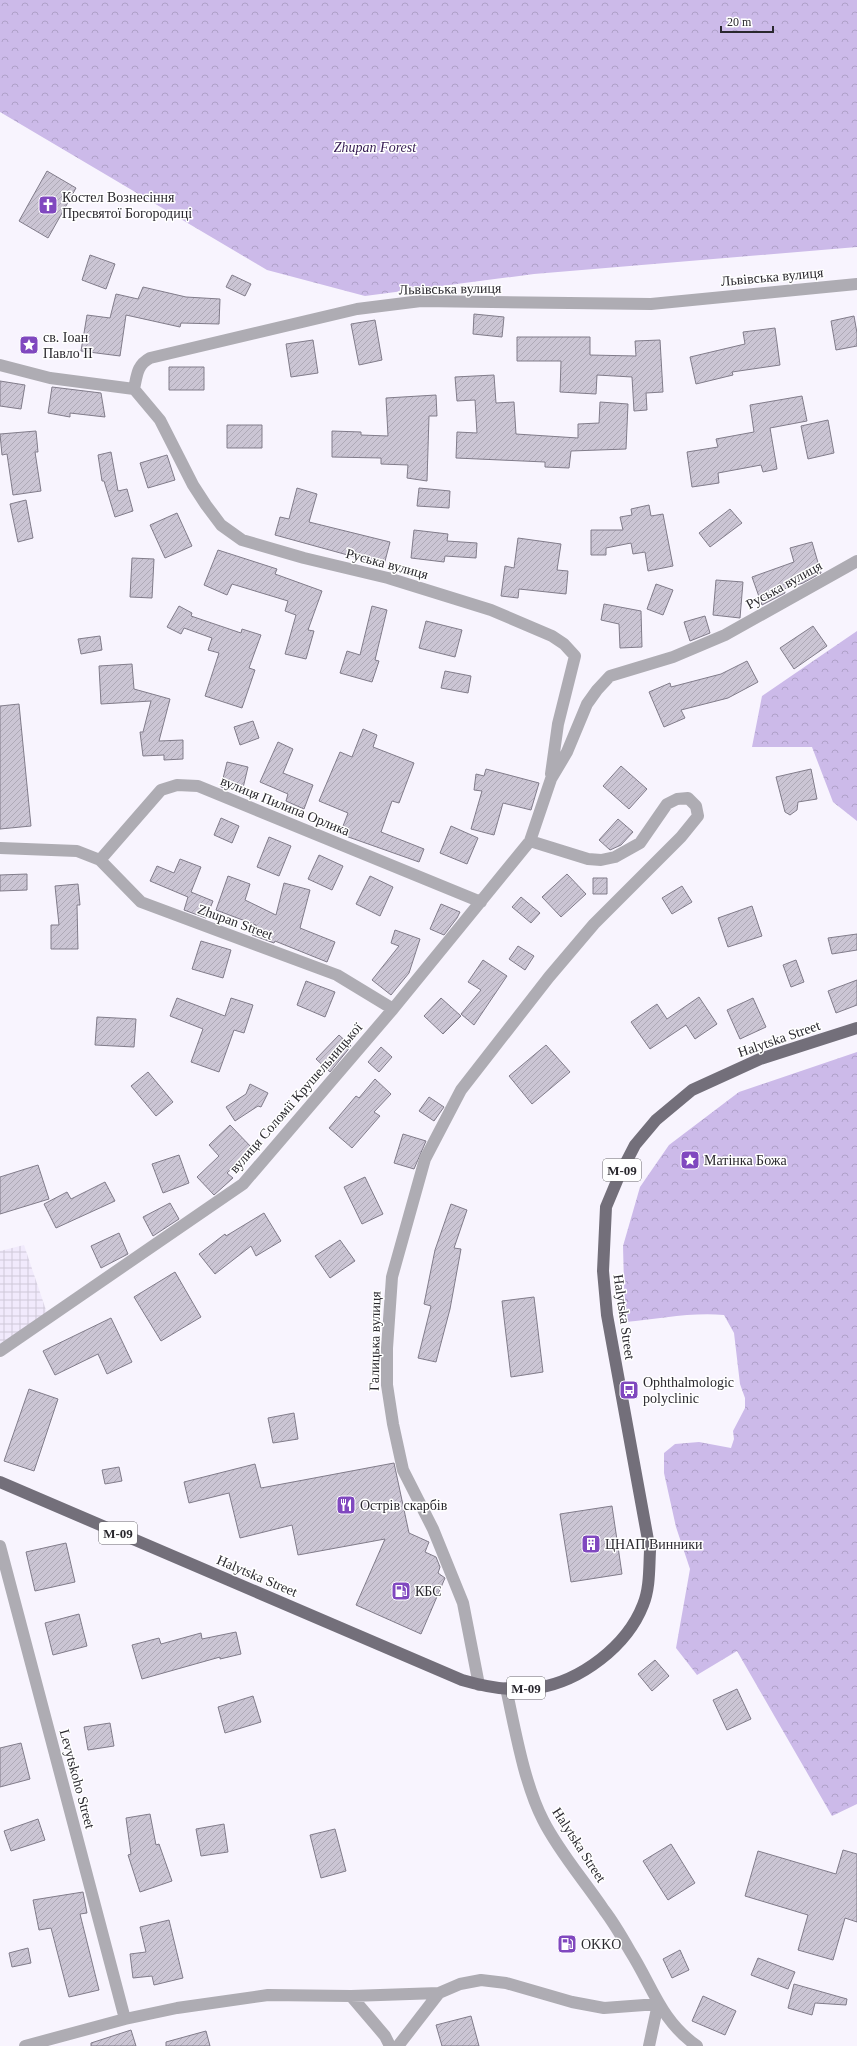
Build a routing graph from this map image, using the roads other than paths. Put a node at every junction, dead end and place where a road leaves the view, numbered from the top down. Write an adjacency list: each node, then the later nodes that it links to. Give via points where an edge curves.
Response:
1 (857, 284): 3 (street, Львівська вулиця, via 652,304 421,301 357,309 150,358 138,367)
2 (0, 365): 3 (street, via 50,378)
3 (134, 389): 6 (street, Руська вулиця, via 160,420 206,505 221,525 242,540 388,578 491,610 552,636 564,644 575,656 558,724)
4 (857, 561): 5 (street, Руська вулиця)
5 (725, 635): 6 (street, вулиця Соломії Крушельницької, via 673,657 610,676 587,704 568,752)
6 (550, 779): 7 (street, вулиця Соломії Крушельницької)
7 (530, 841): 10 (street, вулиця Соломії Крушельницької); 16 (street, Галицька вулиця, via 588,860 601,860 615,857 640,843 667,804 677,799 688,798 696,806 698,816 681,837 594,924 461,1090 425,1159 392,1277 387,1385 393,1424 403,1470 434,1529 463,1603)
8 (0, 848): 9 (street, Zhupan Street, via 77,851)
9 (100, 860): 10 (street, вулиця Пилипа Орлика, via 160,790 177,785 198,786); 11 (street, Zhupan Street, via 141,902 337,975)
10 (481, 902): 11 (street, вулиця Соломії Крушельницької)
11 (393, 1009): 13 (street, вулиця Соломії Крушельницької, via 243,1184)
12 (857, 1028): 17 (main road, Halytska Street / М-09, via 760,1059 692,1090 656,1120 635,1145 606,1207 603,1271 607,1315 650,1551 648,1582 643,1604 629,1631 590,1667 562,1681 537,1688)
13 (0, 1351)
14 (0, 1482): 16 (main road, Halytska Street / М-09, via 435,1670)
15 (0, 1546): 21 (street, Levytskoho Street)
16 (479, 1685): 17 (main road, Halytska Street / М-09)
17 (506, 1688): 20 (street, Halytska Street, via 530,1785 542,1819 628,1946)
18 (439, 1993): 19 (street); 20 (street, via 460,1984 481,1980 506,1983 572,2002 604,2008); 23 (street)
19 (351, 1996): 21 (street, via 268,1995 177,2008); 23 (street, via 384,2036)
20 (658, 2004): 24 (street); 25 (street, Halytska Street, via 684,2037)
21 (125, 2019): 22 (street)
22 (25, 2046)
23 (396, 2046)
24 (649, 2046)
25 (698, 2046)

